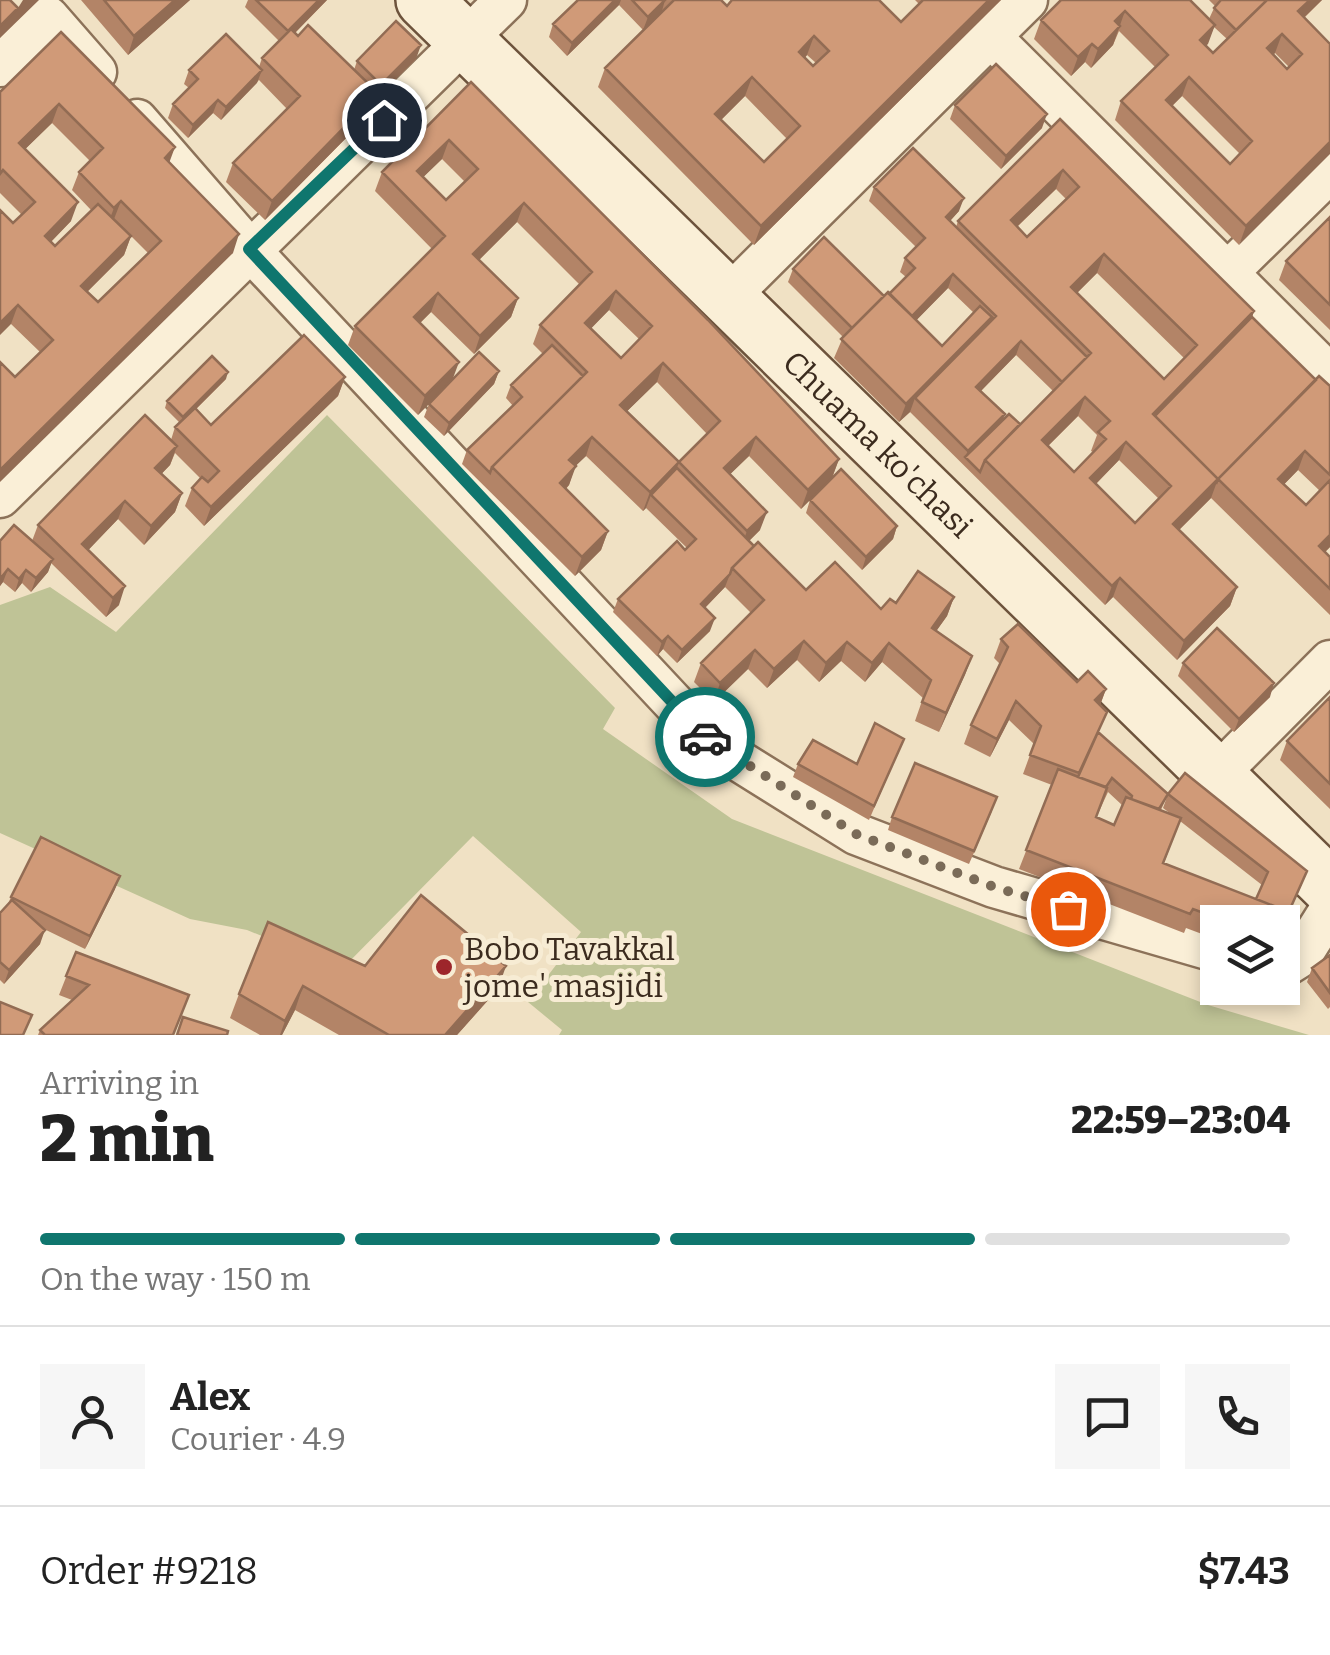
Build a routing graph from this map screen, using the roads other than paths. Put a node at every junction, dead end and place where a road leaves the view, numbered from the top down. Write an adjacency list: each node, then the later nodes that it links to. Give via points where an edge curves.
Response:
1 (424, 0): 5 (street, Chuama ko'chasi)
2 (506, 0): 5 (street)
3 (1027, 0): 4 (street)
4 (990, 36): 9 (street); 10 (street)
5 (466, 42): 8 (street); 10 (street, Chuama ko'chasi)
6 (0, 66): 8 (street, via 48,17)
7 (1330, 172): 9 (street)
8 (249, 249): 12 (street); 17 (street, via 712,744 856,834 994,887)
9 (1228, 272): 11 (street)
10 (727, 298): 14 (street, Chuama ko'chasi)
11 (1330, 375)
12 (0, 497)
13 (1330, 661): 14 (street)
14 (1216, 776): 15 (street, Chuama ko'chasi)
15 (1330, 887)
16 (1330, 910): 18 (street)
17 (1200, 947)
18 (1300, 956)

